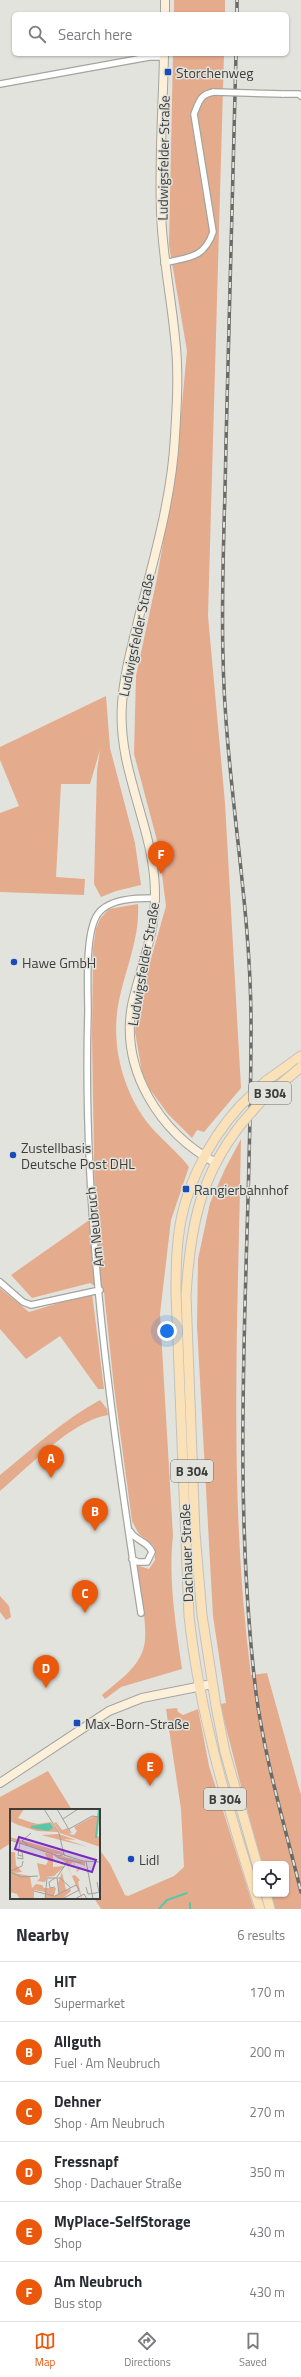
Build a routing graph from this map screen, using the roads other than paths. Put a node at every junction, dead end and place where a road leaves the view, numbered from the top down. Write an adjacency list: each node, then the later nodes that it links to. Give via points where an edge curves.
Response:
1 (165, 0): 2 (street)
2 (165, 12)
3 (156, 56): 5 (street)
4 (164, 56): 7 (street, Ludwigsfelder Straße, via 160,211)
5 (0, 84)
6 (301, 96): 7 (street, bridge, via 214,92 205,94 200,99 194,114 212,232 208,246 199,254)
7 (164, 263): 8 (street, Ludwigsfelder Straße, via 176,341 172,466 167,501 131,652 121,710 123,750 129,778 149,840)
8 (155, 898): 11 (street, Ludwigsfelder Straße, via 150,942 130,1021 133,1058 154,1108 172,1130); 14 (street, Am Neubruch, via 108,905 96,916 89,949 88,1164)
9 (301, 1056): 11 (main road, Dachauer Straße / B 304, bridge, via 260,1085 240,1106 226,1121)
10 (301, 1067): 12 (main road, Dachauer Straße / B 304, bridge, via 263,1099 230,1138)
11 (205, 1157): 12 (street, Ludwigsfelder Straße); 19 (main road, Dachauer Straße / B 304, via 188,1197 180,1227 176,1293 189,1616)
12 (216, 1163): 18 (main road, Dachauer Straße / B 304, via 194,1217 186,1296 197,1560)
13 (0, 1282): 14 (street, via 23,1302 31,1305)
14 (100, 1290): 15 (street, Am Neubruch)
15 (129, 1529): 16 (street, Am Neubruch); 16 (street, via 134,1537 148,1544 152,1552 147,1562)
16 (132, 1559): 17 (street, Am Neubruch)
17 (141, 1613)
18 (212, 1684): 19 (street); 21 (main road, B 304, via 232,1778)
19 (200, 1686): 20 (street, via 142,1698 109,1711); 23 (main road, B 304, via 214,1757)
20 (0, 1783)
21 (256, 1861)
22 (267, 1897): 24 (main road)
23 (260, 1909)
24 (270, 1909)

